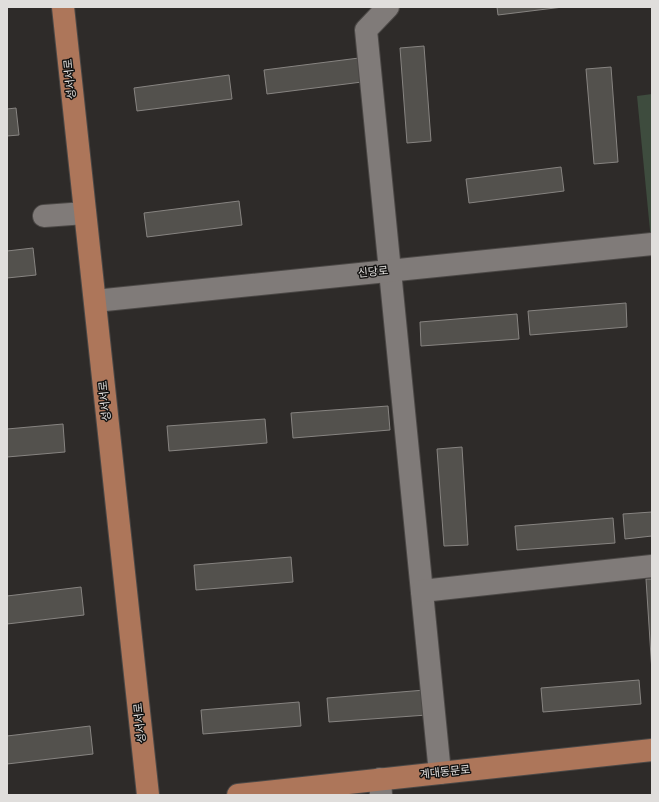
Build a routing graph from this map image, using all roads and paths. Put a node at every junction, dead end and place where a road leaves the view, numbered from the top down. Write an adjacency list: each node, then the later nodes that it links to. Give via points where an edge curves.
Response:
1 (62, 7): 3 (main road, 성서서로)
2 (388, 7): 6 (street, via 366,30)
3 (85, 213): 4 (street); 7 (main road, 성서서로)
4 (44, 216)
5 (652, 244): 6 (street, 신당로)
6 (389, 271): 7 (street, 신당로); 9 (street)
7 (94, 301): 13 (main road, 성서서로)
8 (652, 566): 9 (street)
9 (422, 591): 11 (street)
10 (652, 750): 11 (main road, 계대동문로)
11 (440, 773): 12 (main road, 계대동문로)
12 (380, 787): 14 (main road, 계대동문로)
13 (148, 795)
14 (238, 795)

